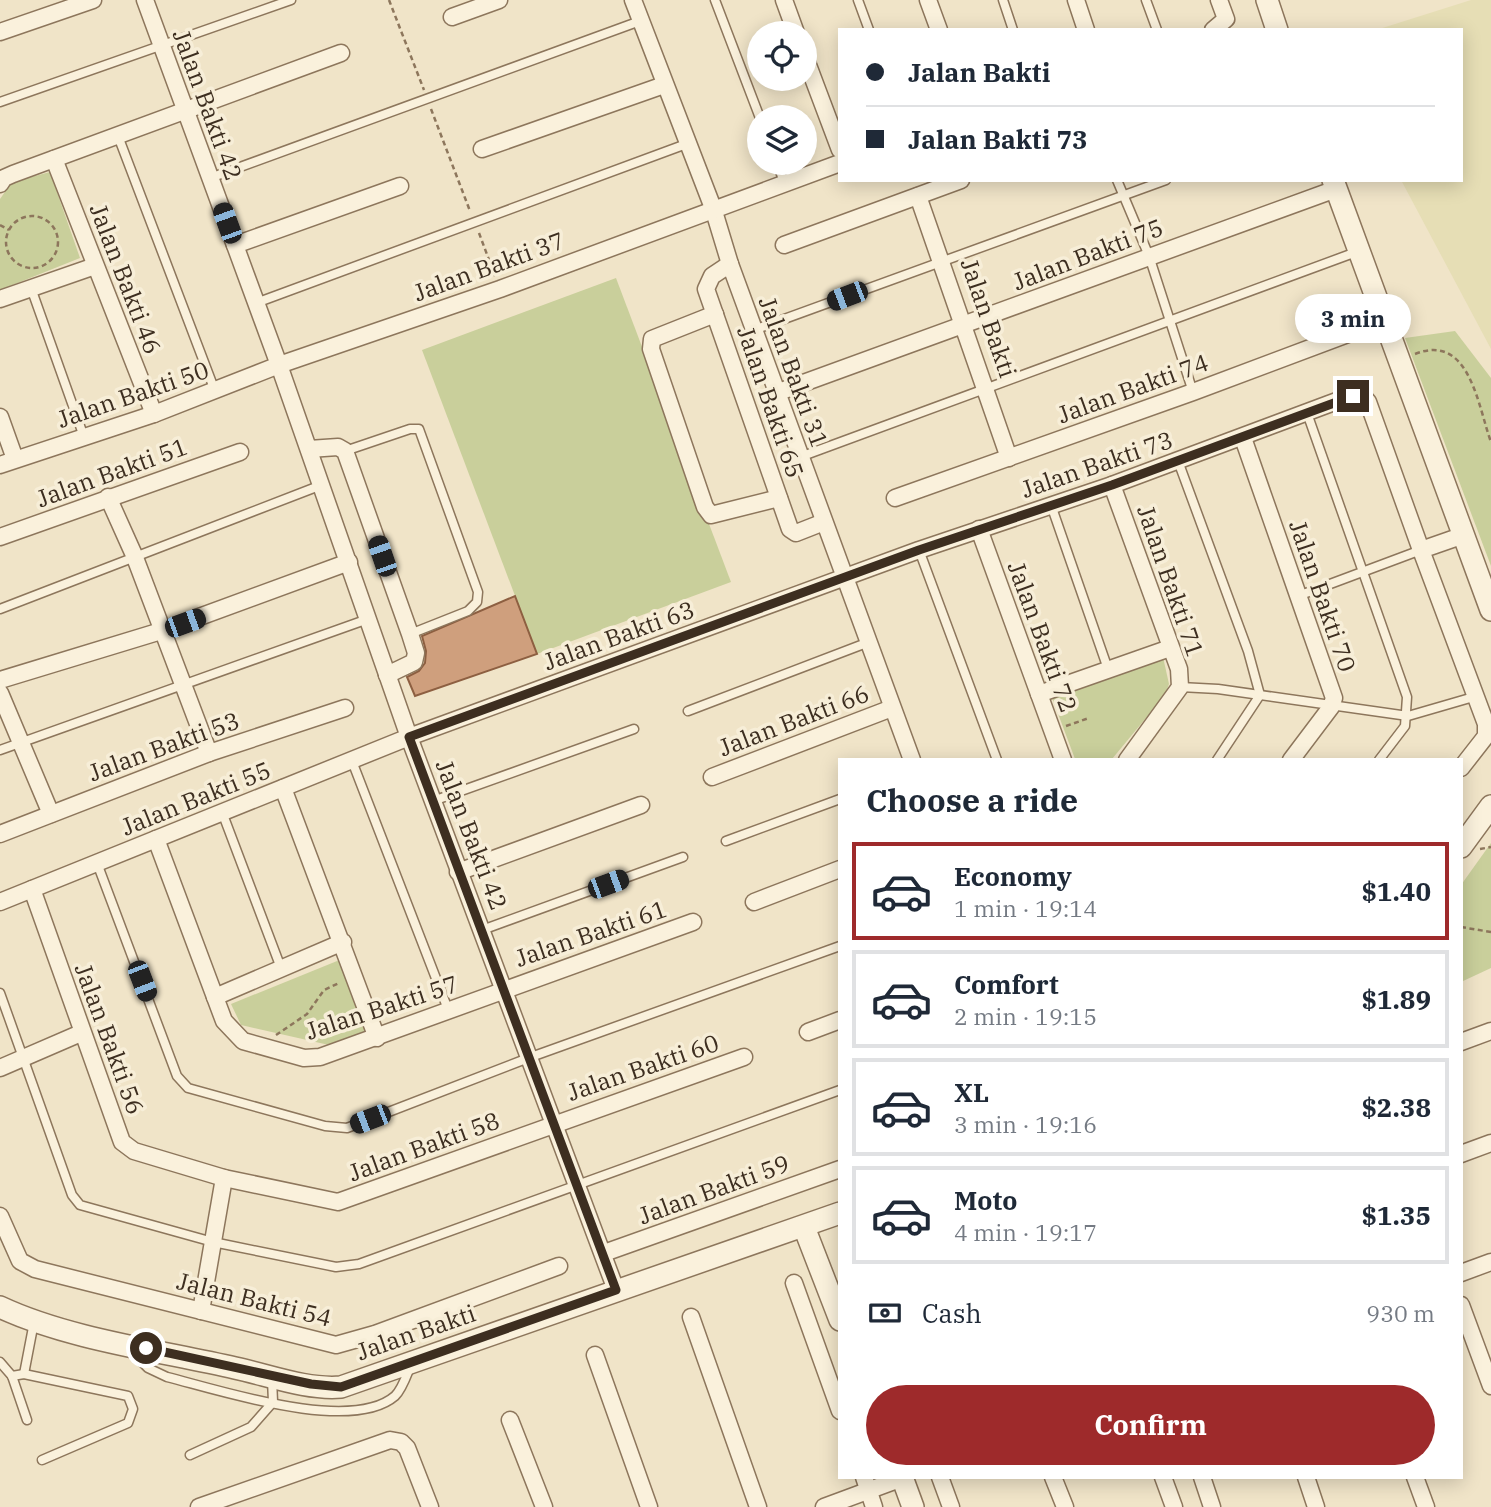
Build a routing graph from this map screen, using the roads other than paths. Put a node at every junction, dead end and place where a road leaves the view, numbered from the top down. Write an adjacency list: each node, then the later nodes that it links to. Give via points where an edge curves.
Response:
1 (93, 0): 25 (street)
2 (145, 0): 26 (street, Jalan Bakti 42)
3 (291, 0): 26 (lane)
4 (499, 0): 15 (street)
5 (633, 0): 16 (street, Jalan Bakti 31)
6 (715, 0): 31 (lane)
7 (858, 0): 18 (lane)
8 (928, 0): 19 (street)
9 (1003, 0): 20 (lane)
10 (1076, 0): 21 (street)
11 (1146, 0): 22 (lane)
12 (1219, 0): 23 (street, via 1226,19)
13 (1267, 0): 24 (street)
14 (789, 2): 17 (street)
15 (452, 17)
16 (640, 21): 28 (street, Jalan Bakti 31); 40 (lane)
17 (793, 21)
18 (868, 28)
19 (938, 28)
20 (1012, 28)
21 (1085, 28)
22 (1156, 28)
23 (1215, 28)
24 (1276, 28)
25 (0, 32)
26 (161, 46): 30 (lane); 32 (street, Jalan Bakti 42)
27 (341, 53): 32 (street)
28 (664, 85): 34 (street, Jalan Bakti 31); 36 (street)
29 (817, 89): 35 (street)
30 (0, 103)
31 (755, 105)
32 (185, 111): 33 (street); 40 (street, Jalan Bakti 42)
33 (118, 136): 37 (street); 67 (lane)
34 (689, 144): 50 (street, Jalan Bakti 31); 60 (lane)
35 (838, 145)
36 (482, 149)
37 (54, 159): 44 (street, via 4,178); 57 (street, Jalan Bakti 46)
38 (838, 164): 45 (street, Jalan Bakti 37)
39 (781, 175): 45 (lane)
40 (210, 178): 51 (street, Jalan Bakti 42)
41 (956, 182): 49 (street)
42 (1118, 182): 48 (lane)
43 (1160, 182): 48 (lane)
44 (0, 184)
45 (785, 185): 50 (street, Jalan Bakti 37)
46 (1335, 185): 53 (street); 54 (street, Jalan Bakti 75)
47 (400, 186): 51 (street)
48 (1123, 195): 54 (lane); 55 (lane)
49 (918, 196): 52 (street); 55 (street, Jalan Bakti)
50 (713, 208): 56 (street, Jalan Bakti 31); 66 (street, Jalan Bakti 37, via 500,289)
51 (235, 245): 60 (street, Jalan Bakti 42)
52 (784, 245)
53 (1360, 250): 62 (street); 63 (lane)
54 (1149, 256): 63 (lane); 64 (street, Jalan Bakti 75)
55 (940, 261): 64 (street, Jalan Bakti); 65 (lane)
56 (730, 264): 61 (street, Jalan Bakti 65, via 712,276 706,289); 65 (street, Jalan Bakti 31)
57 (95, 265): 58 (street); 72 (street, Jalan Bakti 46)
58 (31, 288): 59 (street); 74 (lane)
59 (0, 299)
60 (256, 303): 66 (street, Jalan Bakti 42)
61 (715, 314): 86 (street, Jalan Bakti 65); 86 (street, via 652,339 651,349 705,507 711,515)
62 (1385, 320): 69 (street, Jalan Bakti 74); 91 (street)
63 (1170, 322): 68 (lane); 69 (lane)
64 (963, 327): 68 (street, Jalan Bakti); 70 (street, Jalan Bakti 75)
65 (754, 330): 70 (street, Jalan Bakti 31)
66 (279, 365): 67 (street, Jalan Bakti 50); 76 (street, Jalan Bakti 42)
67 (215, 390): 72 (street, Jalan Bakti 50)
68 (985, 391): 79 (lane); 80 (street, Jalan Bakti)
69 (1193, 392): 80 (street, Jalan Bakti 74)
70 (776, 393): 79 (street, Jalan Bakti 31)
71 (1307, 413): 75 (street, Jalan Bakti 73); 94 (street, Jalan Bakti 73, via 1353,396 1362,395 1368,402); 97 (lane)
72 (154, 414): 74 (street, Jalan Bakti 50)
73 (0, 417): 82 (street)
74 (84, 437): 82 (street, Jalan Bakti 50)
75 (1243, 438): 81 (street, Jalan Bakti 73); 99 (street, Jalan Bakti 70)
76 (309, 449): 77 (street, via 338,447); 84 (street, Jalan Bakti 42)
77 (345, 451): 104 (street); 104 (lane, via 419,429 478,592 477,602 468,611)
78 (240, 452): 85 (street, Jalan Bakti 51)
79 (800, 457): 89 (street, Jalan Bakti 31)
80 (1009, 458): 87 (street, Jalan Bakti 74)
81 (1178, 461): 83 (street, Jalan Bakti 73); 114 (lane)
82 (8, 462)
83 (1112, 485): 88 (street, Jalan Bakti 73); 106 (street, Jalan Bakti 71)
84 (319, 486): 95 (lane); 96 (street, Jalan Bakti 42)
85 (108, 497): 92 (street, Jalan Bakti 51); 95 (street)
86 (779, 498): 89 (street, Jalan Bakti 65, via 790,529 796,533)
87 (895, 498)
88 (1051, 505): 90 (street, Jalan Bakti 73); 107 (lane)
89 (824, 522): 98 (street, Jalan Bakti 31)
90 (979, 529): 93 (street, Jalan Bakti 73); 113 (street, Jalan Bakti 72)
91 (1464, 535): 94 (street); 101 (street)
92 (0, 537)
93 (919, 550): 98 (street, Jalan Bakti 73); 127 (lane)
94 (1421, 550): 97 (lane); 115 (street)
95 (134, 555): 100 (lane); 103 (street)
96 (349, 562): 102 (street, Jalan Bakti 42); 103 (street)
97 (1365, 571): 99 (lane); 120 (lane, via 1407,697)
98 (845, 577): 105 (street, Jalan Bakti 31); 122 (street, Jalan Bakti 63)
99 (1298, 596): 116 (street, Jalan Bakti 70, via 1334,698)
100 (0, 609)
101 (1491, 610)
102 (368, 619): 108 (street, Jalan Bakti 42); 110 (lane)
103 (161, 631): 109 (street); 110 (street)
104 (410, 634): 108 (street, via 414,662)
105 (869, 642): 118 (street, Jalan Bakti 31); 119 (lane)
106 (1170, 648): 107 (street); 111 (street, Jalan Bakti 71, via 1179,669)
107 (1108, 669): 113 (street)
108 (387, 675): 122 (street, Jalan Bakti 42)
109 (0, 680)
110 (183, 686): 123 (lane); 125 (street)
111 (1180, 687): 114 (lane); 129 (street, Jalan Bakti 71)
112 (0, 693): 123 (street)
113 (1039, 694): 128 (street, Jalan Bakti 72)
114 (1260, 695): 116 (lane); 130 (lane)
115 (1477, 696): 120 (lane); 134 (street, via 1486,736)
116 (1331, 707): 120 (lane); 131 (street, Jalan Bakti 70)
117 (345, 708): 125 (street, Jalan Bakti 53)
118 (892, 708): 126 (street, Jalan Bakti 31); 135 (street, Jalan Bakti 66)
119 (688, 711)
120 (1408, 716): 132 (lane)
121 (634, 729): 138 (lane)
122 (409, 737): 133 (street, Jalan Bakti 55); 138 (street, Jalan Bakti 42)
123 (19, 742): 124 (lane); 142 (street)
124 (0, 750)
125 (209, 753): 142 (street, Jalan Bakti 53)
126 (911, 758)
127 (996, 758)
128 (1062, 758)
129 (1128, 758)
130 (1218, 758)
131 (1293, 758)
132 (1381, 758)
133 (352, 761): 136 (street, Jalan Bakti 55); 162 (lane)
134 (1463, 765)
135 (712, 777)
136 (282, 788): 141 (street, Jalan Bakti 55); 156 (street)
137 (838, 800): 145 (lane)
138 (433, 802): 150 (street, Jalan Bakti 42)
139 (642, 805): 150 (street)
140 (1491, 806): 146 (street)
141 (222, 812): 144 (street, Jalan Bakti 55); 158 (lane)
142 (51, 814): 143 (street, Jalan Bakti 53)
143 (0, 834)
144 (156, 839): 148 (street, Jalan Bakti 55); 161 (street, Jalan Bakti 57)
145 (726, 841)
146 (1463, 844)
147 (683, 857): 155 (lane)
148 (97, 863): 151 (street, Jalan Bakti 55); 169 (lane, via 177,1076 188,1088 347,1128)
149 (838, 870): 153 (street)
150 (458, 872): 155 (street, Jalan Bakti 42)
151 (32, 890): 152 (street, Jalan Bakti 55); 166 (street, Jalan Bakti 56)
152 (0, 902)
153 (754, 902)
154 (693, 922): 159 (street, Jalan Bakti 61)
155 (482, 930): 159 (street, Jalan Bakti 42)
156 (343, 942): 158 (street); 167 (street)
157 (838, 947): 169 (lane)
158 (281, 968): 161 (street)
159 (505, 989): 162 (street, Jalan Bakti 57); 169 (street, Jalan Bakti 42)
160 (0, 993): 171 (lane)
161 (215, 997): 167 (street, Jalan Bakti 57, via 224,1021 243,1041 304,1058)
162 (449, 1012): 167 (street, Jalan Bakti 57)
163 (838, 1021): 165 (street)
164 (1491, 1031): 168 (street)
165 (808, 1032)
166 (81, 1033): 171 (street); 178 (street, Jalan Bakti 56, via 122,1142 134,1151)
167 (377, 1038)
168 (1463, 1041)
169 (531, 1057): 174 (street, Jalan Bakti 42)
170 (744, 1057): 174 (street, Jalan Bakti 60)
171 (25, 1058): 172 (street); 183 (lane, via 72,1195 80,1205)
172 (0, 1068)
173 (838, 1091): 179 (lane)
174 (556, 1123): 178 (street, Jalan Bakti 58, via 338,1202); 179 (street, Jalan Bakti 42)
175 (1491, 1143): 176 (street)
176 (1463, 1153)
177 (838, 1170): 184 (street, Jalan Bakti 59)
178 (224, 1178): 183 (street)
179 (578, 1187): 183 (lane, via 359,1264 336,1267); 184 (street, Jalan Bakti 42)
180 (838, 1214): 182 (street, Jalan Bakti)
181 (0, 1216): 192 (street, Jalan Bakti 54, via 20,1261 35,1269)
182 (804, 1227): 189 (street, Jalan Bakti); 193 (street)
183 (213, 1242): 192 (street)
184 (604, 1253): 189 (street, Jalan Bakti 42)
185 (1491, 1262): 187 (street)
186 (559, 1266): 192 (street, Jalan Bakti 54, via 336,1345)
187 (1463, 1272)
188 (794, 1283): 205 (street)
189 (616, 1290): 199 (street, Jalan Bakti)
190 (0, 1307): 195 (street, Jalan Bakti)
191 (1463, 1310): 203 (street)
192 (201, 1311)
193 (838, 1315)
194 (691, 1317): 223 (street)
195 (34, 1322): 196 (street, Jalan Bakti); 200 (lane)
196 (121, 1342): 202 (street, Jalan Bakti); 204 (lane, via 148,1368 167,1377)
197 (595, 1355): 222 (street)
198 (0, 1362): 201 (lane)
199 (412, 1362): 202 (street, Jalan Bakti, via 341,1387); 204 (lane, via 397,1395 360,1410 335,1413)
200 (24, 1374): 201 (lane); 209 (lane, via 128,1396 133,1409 128,1423)
201 (12, 1376): 206 (lane)
202 (272, 1376): 204 (lane)
203 (1491, 1386)
204 (273, 1402): 208 (lane, via 251,1427)
205 (838, 1405)
206 (27, 1420)
207 (510, 1420): 221 (street)
208 (190, 1455)
209 (42, 1460)
210 (892, 1479): 218 (street)
211 (904, 1479): 226 (street)
212 (941, 1479): 227 (street)
213 (1054, 1479): 228 (street)
214 (1164, 1479): 229 (street)
215 (1203, 1479): 230 (street)
216 (1307, 1479): 231 (street)
217 (1416, 1479): 232 (street)
218 (866, 1484): 224 (street); 225 (street)
219 (199, 1507): 220 (street, via 390,1440 401,1441 407,1448)
220 (430, 1507)
221 (544, 1507)
222 (649, 1507)
223 (758, 1507)
224 (824, 1507)
225 (874, 1507)
226 (913, 1507)
227 (951, 1507)
228 (1065, 1507)
229 (1174, 1507)
230 (1212, 1507)
231 (1316, 1507)
232 (1426, 1507)

